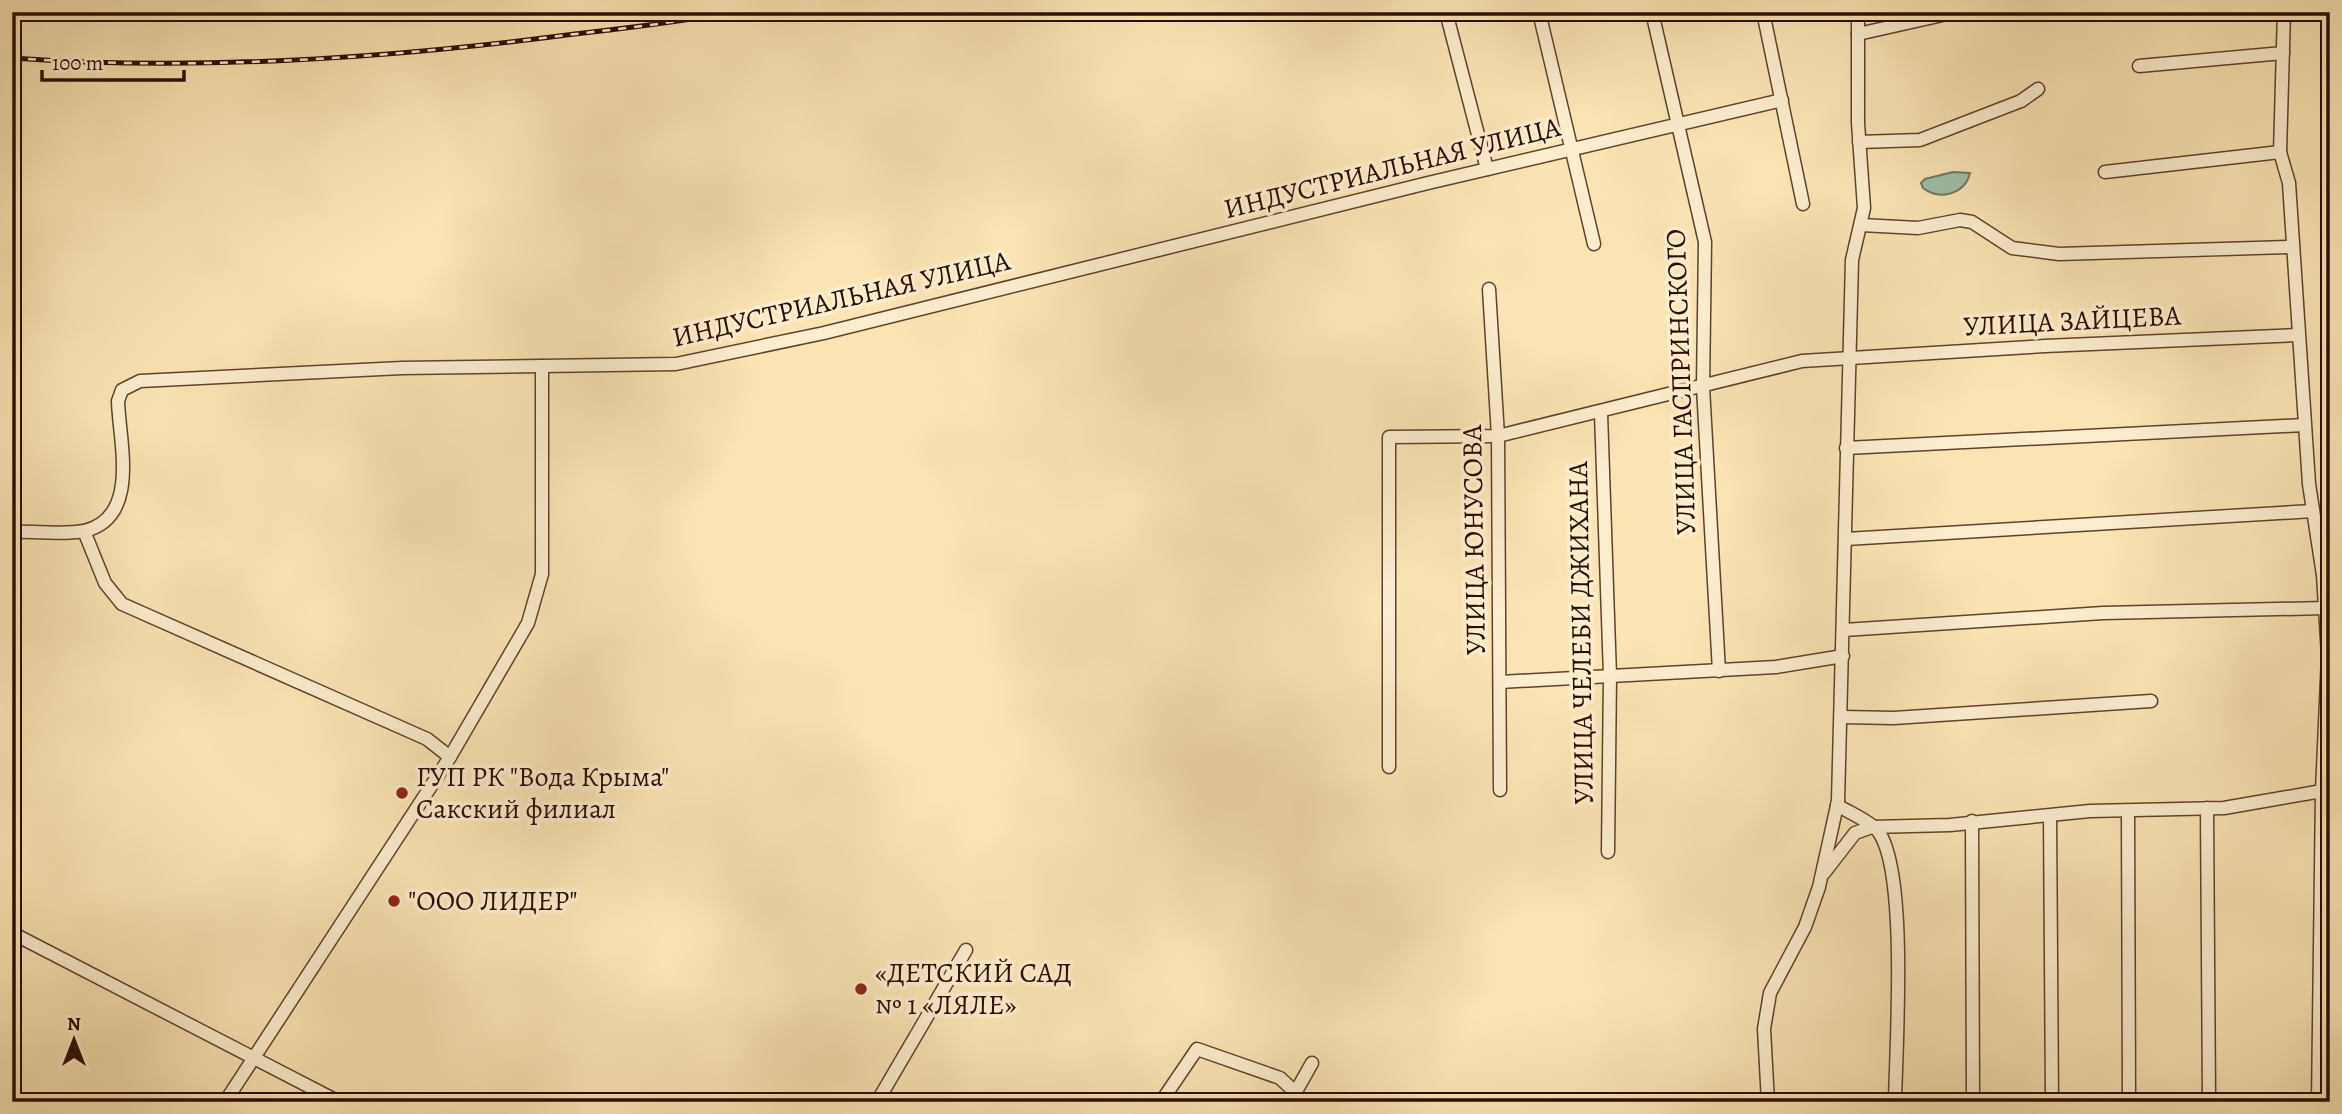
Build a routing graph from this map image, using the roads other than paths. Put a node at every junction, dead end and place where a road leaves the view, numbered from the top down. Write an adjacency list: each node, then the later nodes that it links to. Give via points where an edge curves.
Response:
1 (1539, 12): 15 (street)
2 (1652, 12): 13 (street, УЛИЦА ГАСПРИНСКОГО)
3 (1763, 12): 12 (street)
4 (1858, 12): 8 (street)
5 (1956, 12): 8 (street)
6 (2284, 12): 9 (street)
7 (1450, 13): 17 (street)
8 (1858, 34): 14 (street)
9 (2283, 53): 10 (street); 16 (street)
10 (2139, 66)
11 (2038, 89): 14 (street, via 2021,101 1920,140)
12 (1782, 100): 13 (street, ИНДУСТРИАЛЬНАЯ УЛИЦА); 19 (street)
13 (1679, 124): 15 (street, ИНДУСТРИАЛЬНАЯ УЛИЦА); 27 (street, УЛИЦА ГАСПРИНСКОГО, via 1705,242)
14 (1859, 142): 20 (street)
15 (1573, 149): 17 (street, ИНДУСТРИАЛЬНАЯ УЛИЦА); 21 (street)
16 (2280, 152): 18 (street); 22 (street, via 2289,183)
17 (1487, 169): 26 (street, ИНДУСТРИАЛЬНАЯ УЛИЦА, via 824,333 677,364)
18 (2105, 172)
19 (1803, 204)
20 (1861, 225): 22 (street, via 1918,228 1960,220 1972,222 2012,248 2059,254); 25 (street, via 1852,260)
21 (1594, 244)
22 (2292, 247): 24 (street)
23 (1489, 289): 30 (street, УЛИЦА ЮНУСОВА)
24 (2297, 335): 25 (street, УЛИЦА ЗАЙЦЕВА); 29 (street)
25 (1850, 357): 27 (street, УЛИЦА ЗАЙЦЕВА, via 1783,364); 31 (street)
26 (542, 366): 33 (street, ИНДУСТРИАЛЬНАЯ УЛИЦА, via 226,374 130,384 118,401 123,486 115,508); 44 (street, via 542,574 528,623)
27 (1703, 387): 28 (street, УЛИЦА ЗАЙЦЕВА); 39 (street, УЛИЦА ГАСПРИНСКОГО)
28 (1601, 413): 30 (street, УЛИЦА ЗАЙЦЕВА); 40 (street, УЛИЦА ЧЕЛЕБИ ДЖИХАНА)
29 (2304, 425): 31 (street); 32 (street)
30 (1498, 436): 41 (street, УЛИЦА ЮНУСОВА); 45 (street, УЛИЦА ЗАЙЦЕВА, via 1389,437)
31 (1846, 448): 35 (street)
32 (2313, 511): 35 (street); 36 (street)
33 (84, 531): 34 (street); 44 (street, via 105,583 122,604 427,739)
34 (12, 532)
35 (1846, 539): 37 (street)
36 (2325, 608): 37 (street, via 2103,613); 47 (street, via 2328,656)
37 (1844, 629): 38 (street)
38 (1843, 656): 39 (street, via 1804,665); 43 (street)
39 (1719, 671): 40 (street)
40 (1610, 676): 41 (street); 54 (street, УЛИЦА ЧЕЛЕБИ ДЖИХАНА)
41 (1500, 682): 46 (street, УЛИЦА ЮНУСОВА)
42 (2151, 701): 43 (street, via 1894,718)
43 (1842, 717): 48 (street)
44 (450, 757): 58 (street)
45 (1389, 768)
46 (1500, 790)
47 (2322, 791): 49 (street); 71 (street)
48 (1837, 806): 53 (street); 55 (street)
49 (2207, 808): 50 (street); 70 (street)
50 (2128, 812): 51 (street); 69 (street)
51 (2050, 817): 52 (street); 68 (street)
52 (1972, 821): 53 (street); 67 (street)
53 (1872, 827): 55 (street, via 1855,833); 66 (street, via 1878,830 1894,874)
54 (1608, 852)
55 (1820, 879): 65 (street, via 1805,927 1770,993 1765,1029)
56 (12, 933): 58 (street)
57 (966, 950): 63 (street)
58 (254, 1058): 61 (street); 62 (street)
59 (1312, 1063): 60 (street)
60 (1292, 1097): 64 (street, via 1280,1078 1197,1049)
61 (225, 1102)
62 (339, 1102)
63 (877, 1102)
64 (1161, 1102)
65 (1768, 1102)
66 (1895, 1102)
67 (1973, 1102)
68 (2052, 1102)
69 (2129, 1102)
70 (2208, 1102)
71 (2318, 1102)

